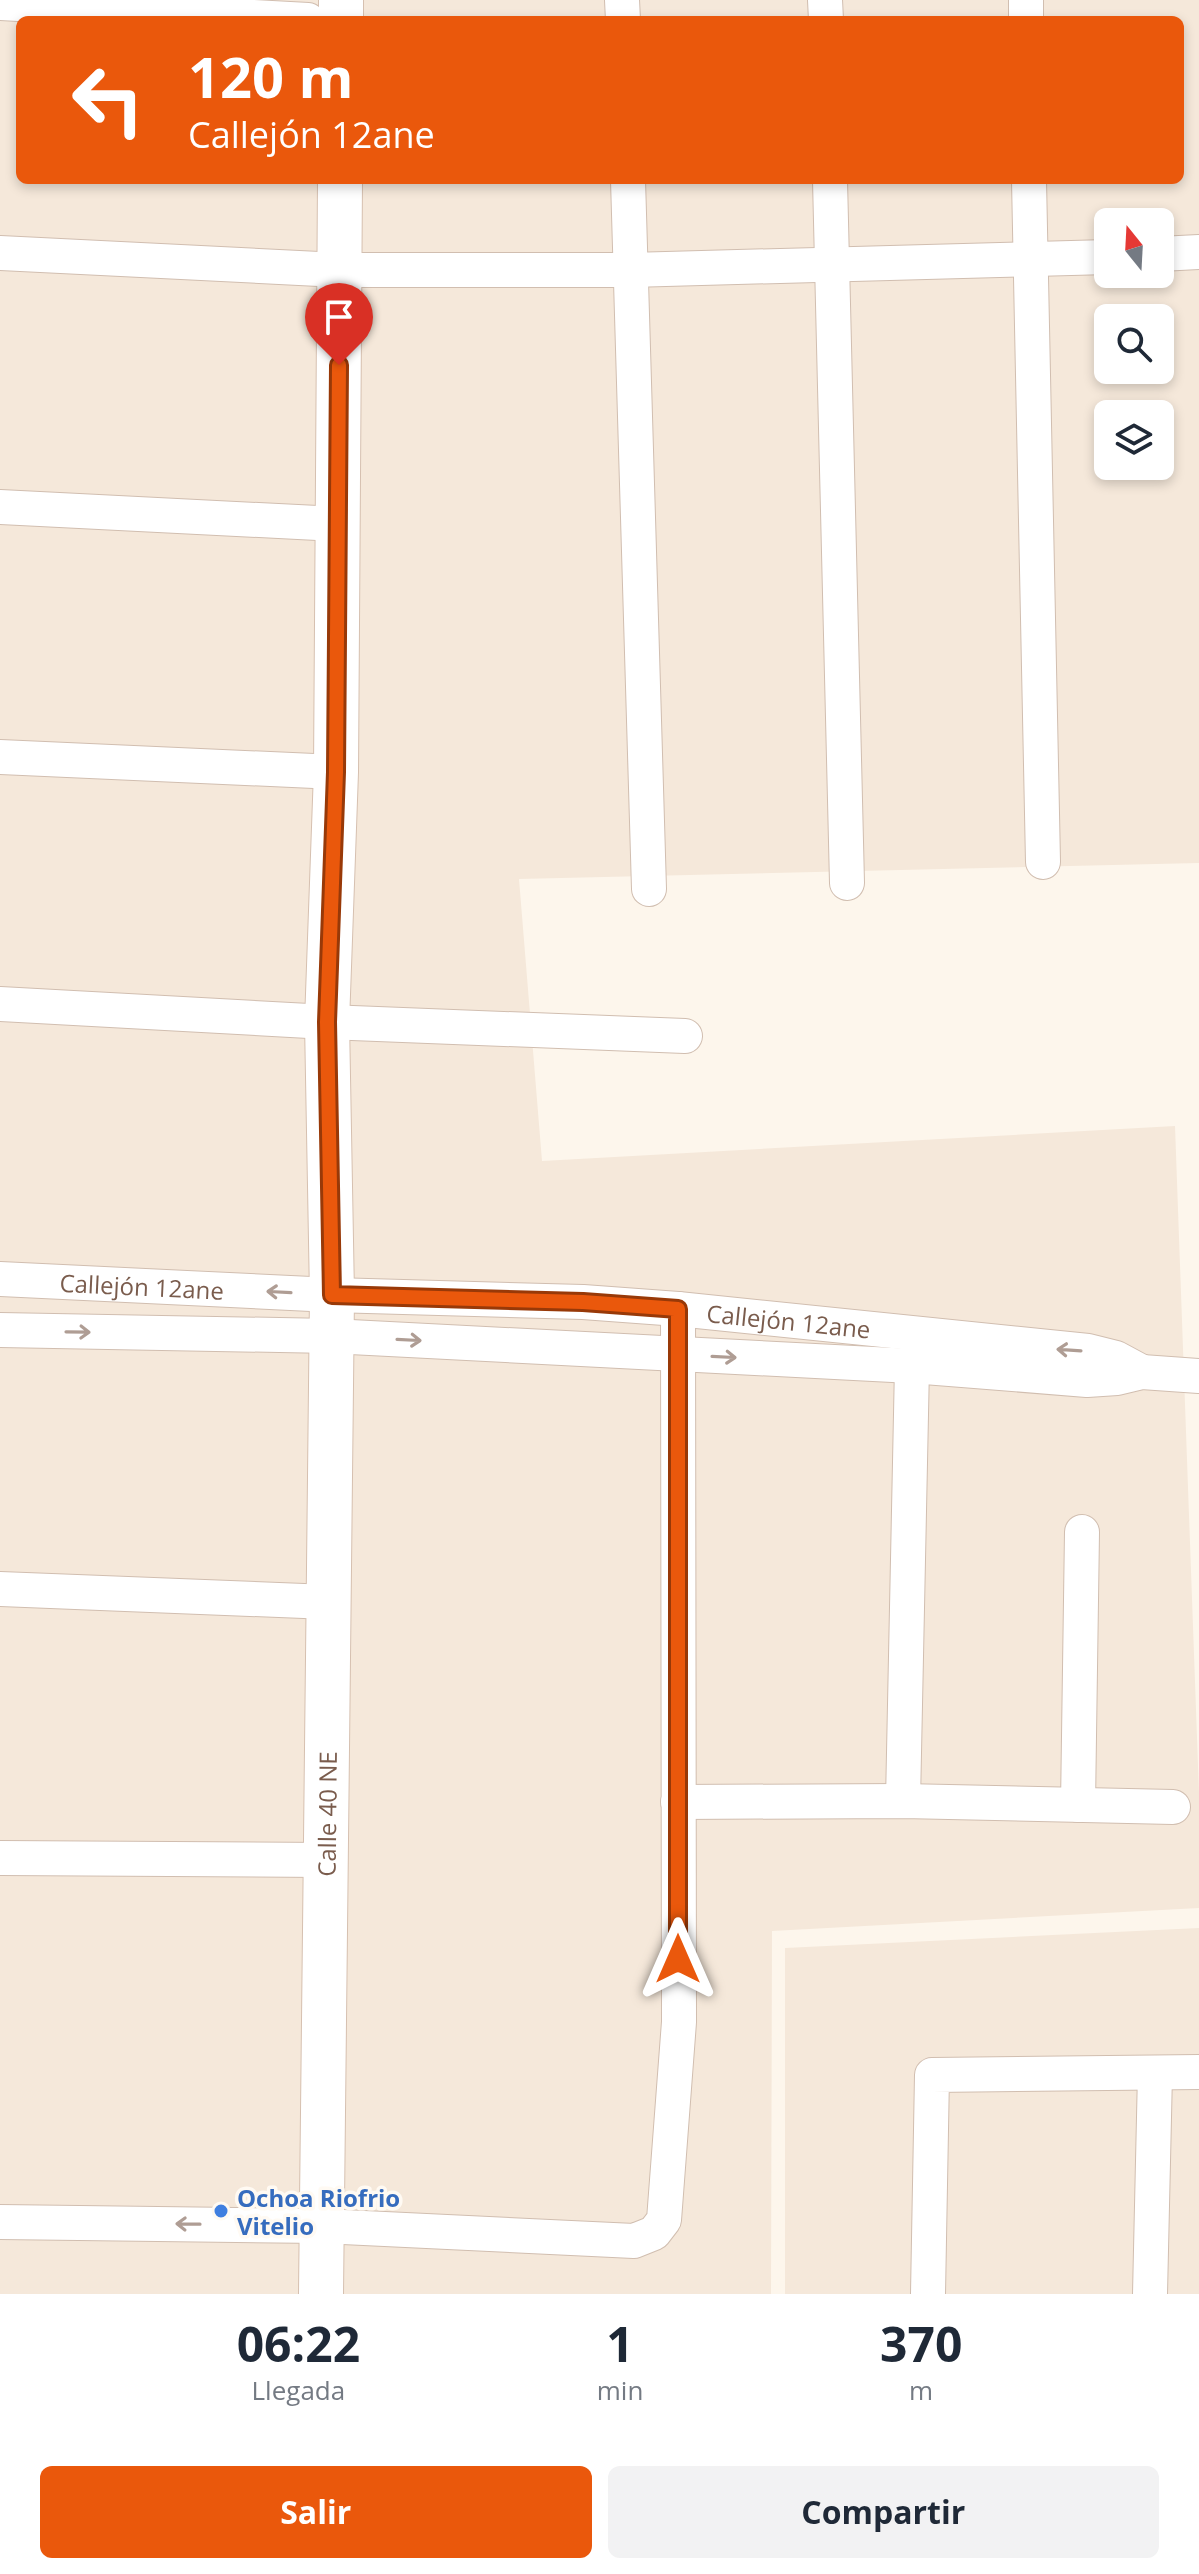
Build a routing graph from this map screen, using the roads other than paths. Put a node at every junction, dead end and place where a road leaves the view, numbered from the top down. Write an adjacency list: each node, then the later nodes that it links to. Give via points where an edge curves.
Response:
1 (0, 3): 2 (street)
2 (236, 16)
3 (340, 184): 13 (street, Calle 40 NE)
4 (628, 184): 14 (street)
5 (830, 184): 12 (street)
6 (1029, 184): 11 (street)
7 (1199, 252): 9 (street)
8 (0, 253): 13 (street)
9 (1174, 253)
10 (1094, 258): 11 (street)
11 (1031, 261): 12 (street); 19 (street)
12 (832, 266): 14 (street); 20 (street)
13 (339, 270): 14 (street); 16 (street, Calle 40 NE)
14 (630, 270): 21 (street)
15 (0, 507): 16 (street)
16 (337, 524): 18 (street, Calle 40 NE)
17 (0, 757): 18 (street)
18 (336, 772): 23 (street, Calle 40 NE)
19 (1043, 862)
20 (847, 883)
21 (649, 889)
22 (0, 1004): 23 (street)
23 (327, 1022): 24 (street); 27 (street, Calle 40 NE)
24 (685, 1036)
25 (0, 1279): 27 (street, Callejón 12ane, one-way to 25)
26 (678, 1309): 27 (street, Callejón 12ane, via 583,1302); 29 (street); 31 (street, Callejón 12ane, one-way to 26, via 1088,1351)
27 (331, 1315): 28 (street, Callejón 12ane, one-way to 27); 29 (street, Callejón 12ane, one-way to 29); 35 (street, Calle 40 NE)
28 (0, 1330)
29 (677, 1354): 30 (street, Callejón 12ane, one-way to 30); 37 (street)
30 (912, 1366): 31 (street, Callejón 12ane, via 1087,1380); 36 (street)
31 (1142, 1372): 32 (street, Callejón 12ane)
32 (1199, 1376)
33 (1082, 1532): 38 (street)
34 (0, 1589): 35 (street)
35 (329, 1602): 41 (street, Calle 40 NE)
36 (903, 1801): 37 (street); 38 (street)
37 (678, 1802): 45 (street, via 679,2022 664,2220 654,2233 634,2241)
38 (1078, 1805): 39 (street)
39 (1173, 1807)
40 (0, 1858): 41 (street)
41 (326, 1860): 45 (street, Calle 40 NE)
42 (1199, 2072): 43 (street)
43 (1155, 2073): 47 (street, via 932,2075); 48 (street)
44 (0, 2222): 45 (street, one-way to 44)
45 (322, 2226): 46 (street, Calle 40 NE)
46 (321, 2294)
47 (928, 2294)
48 (1150, 2294)

